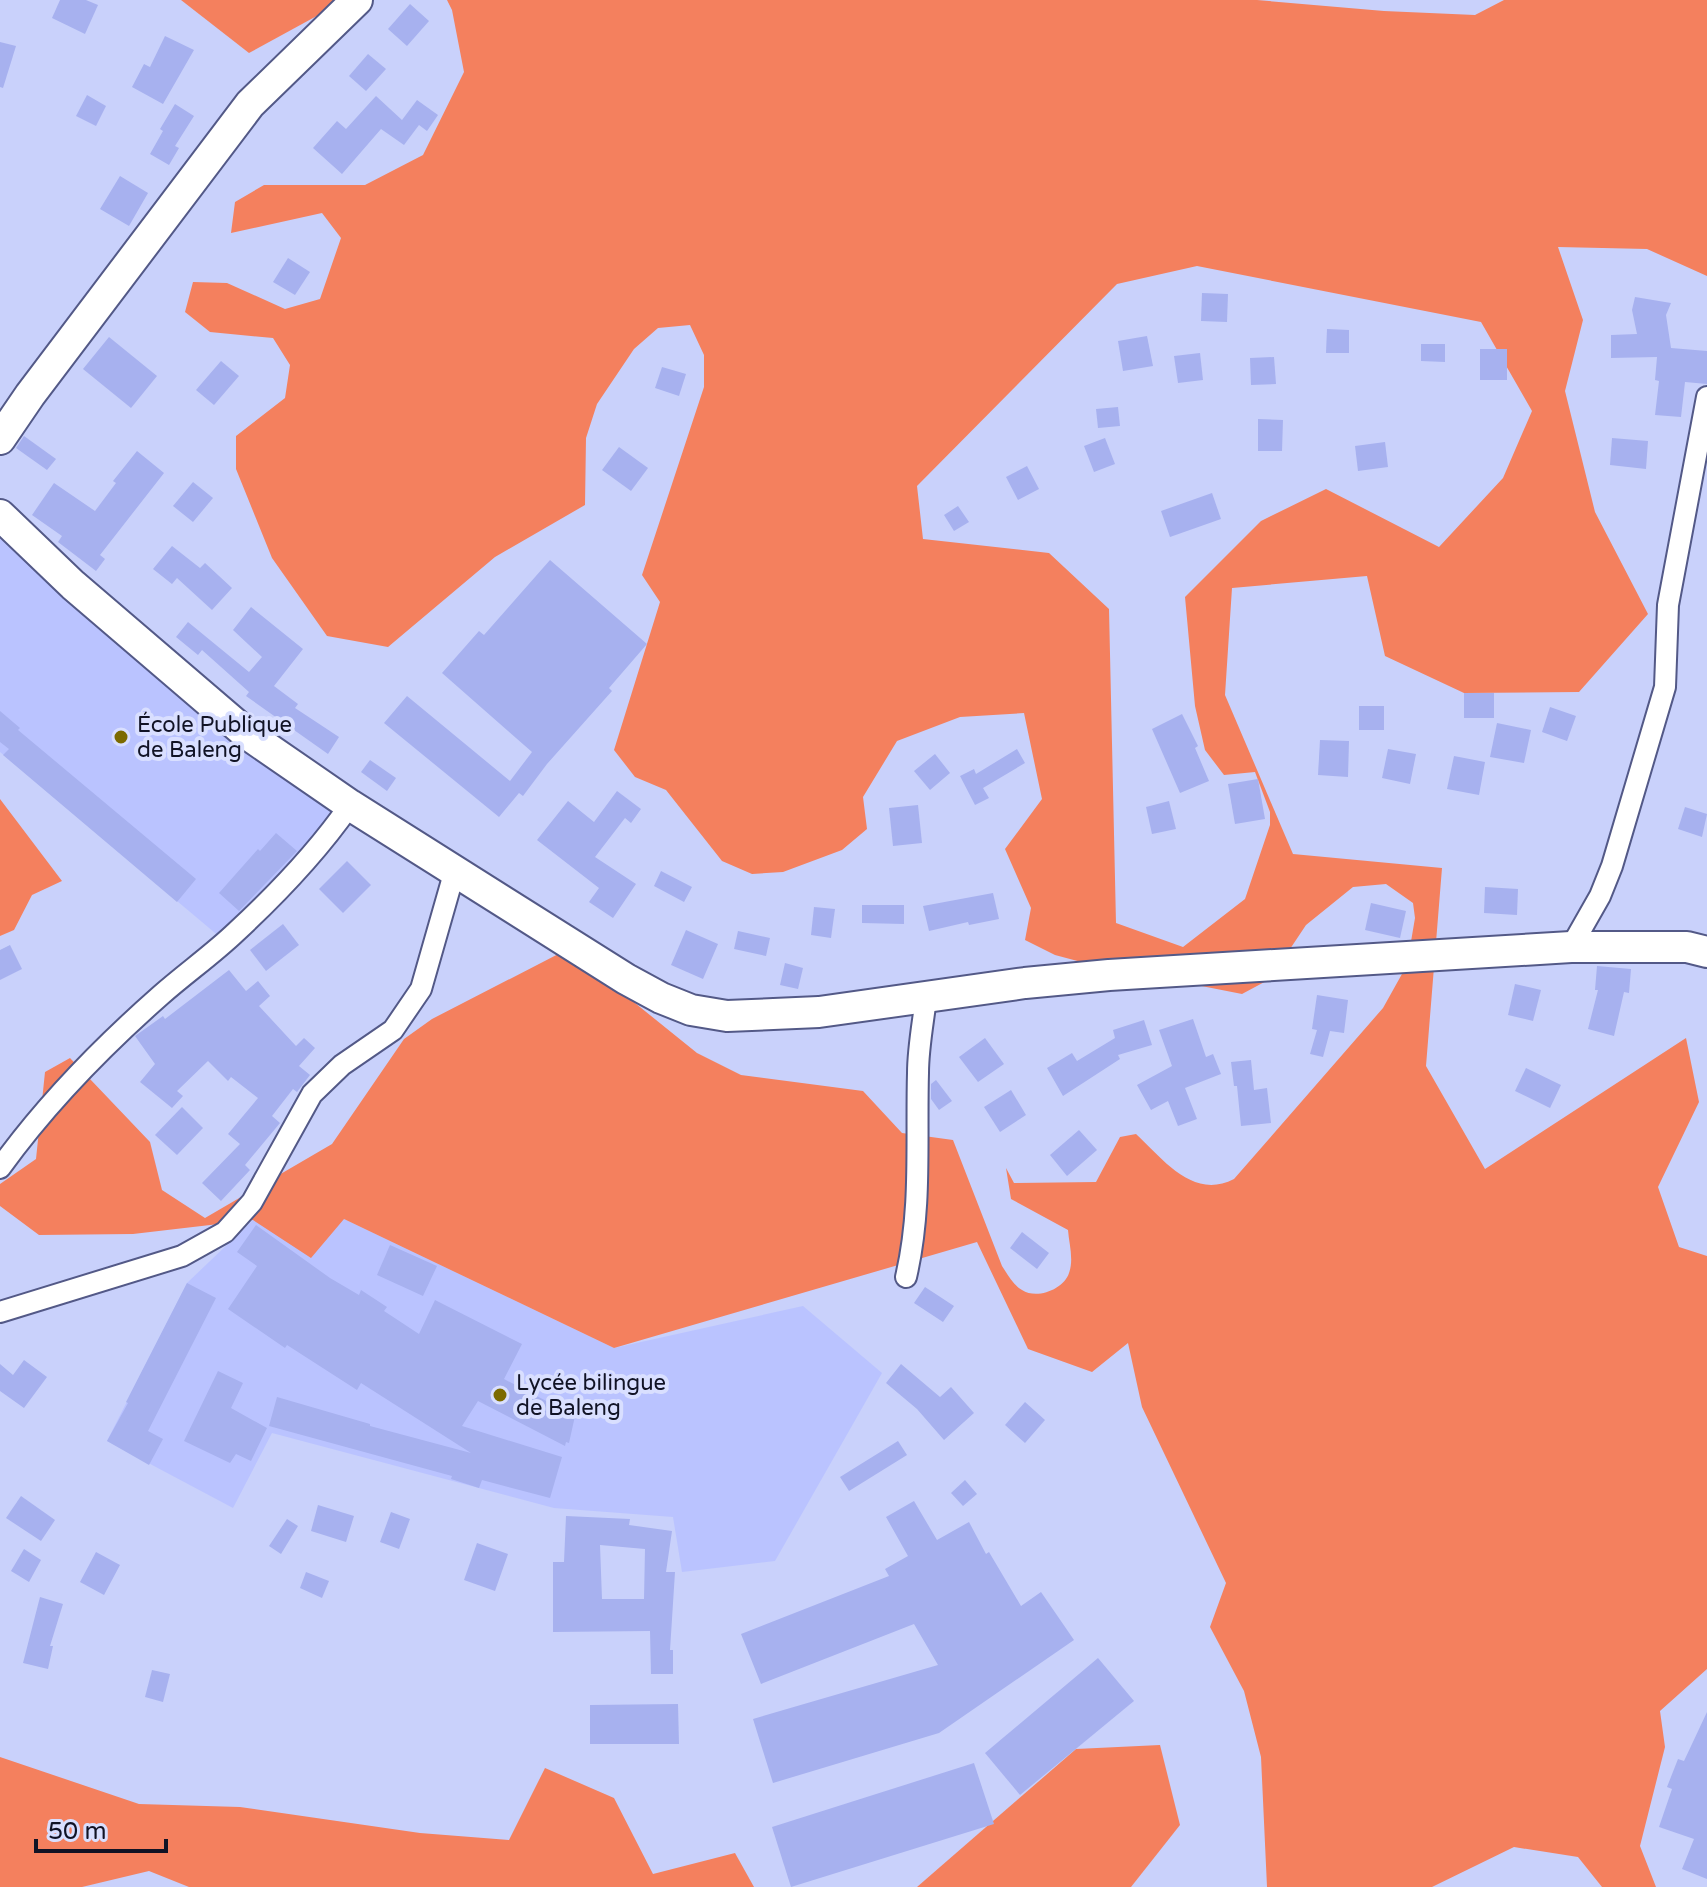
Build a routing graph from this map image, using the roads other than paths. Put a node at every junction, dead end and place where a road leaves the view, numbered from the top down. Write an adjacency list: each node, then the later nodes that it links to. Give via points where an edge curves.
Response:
1 (357, 0): 3 (street, via 250,104)
2 (1707, 397): 7 (street, via 1668,605 1665,687 1612,866)
3 (0, 439)
4 (0, 515): 5 (street, via 247,734)
5 (350, 805): 6 (street); 10 (street, via 236,932 80,1073)
6 (455, 870): 9 (street, via 626,979 691,1010 727,1016 819,1012); 12 (street, via 421,989 393,1030 342,1065 312,1094 252,1202 225,1232 182,1256)
7 (1571, 947): 8 (street, via 1687,947); 9 (street, via 1109,975)
8 (1707, 952)
9 (926, 998): 11 (street, via 918,1070 918,1192)
10 (0, 1168)
11 (906, 1277)
12 (0, 1312)

